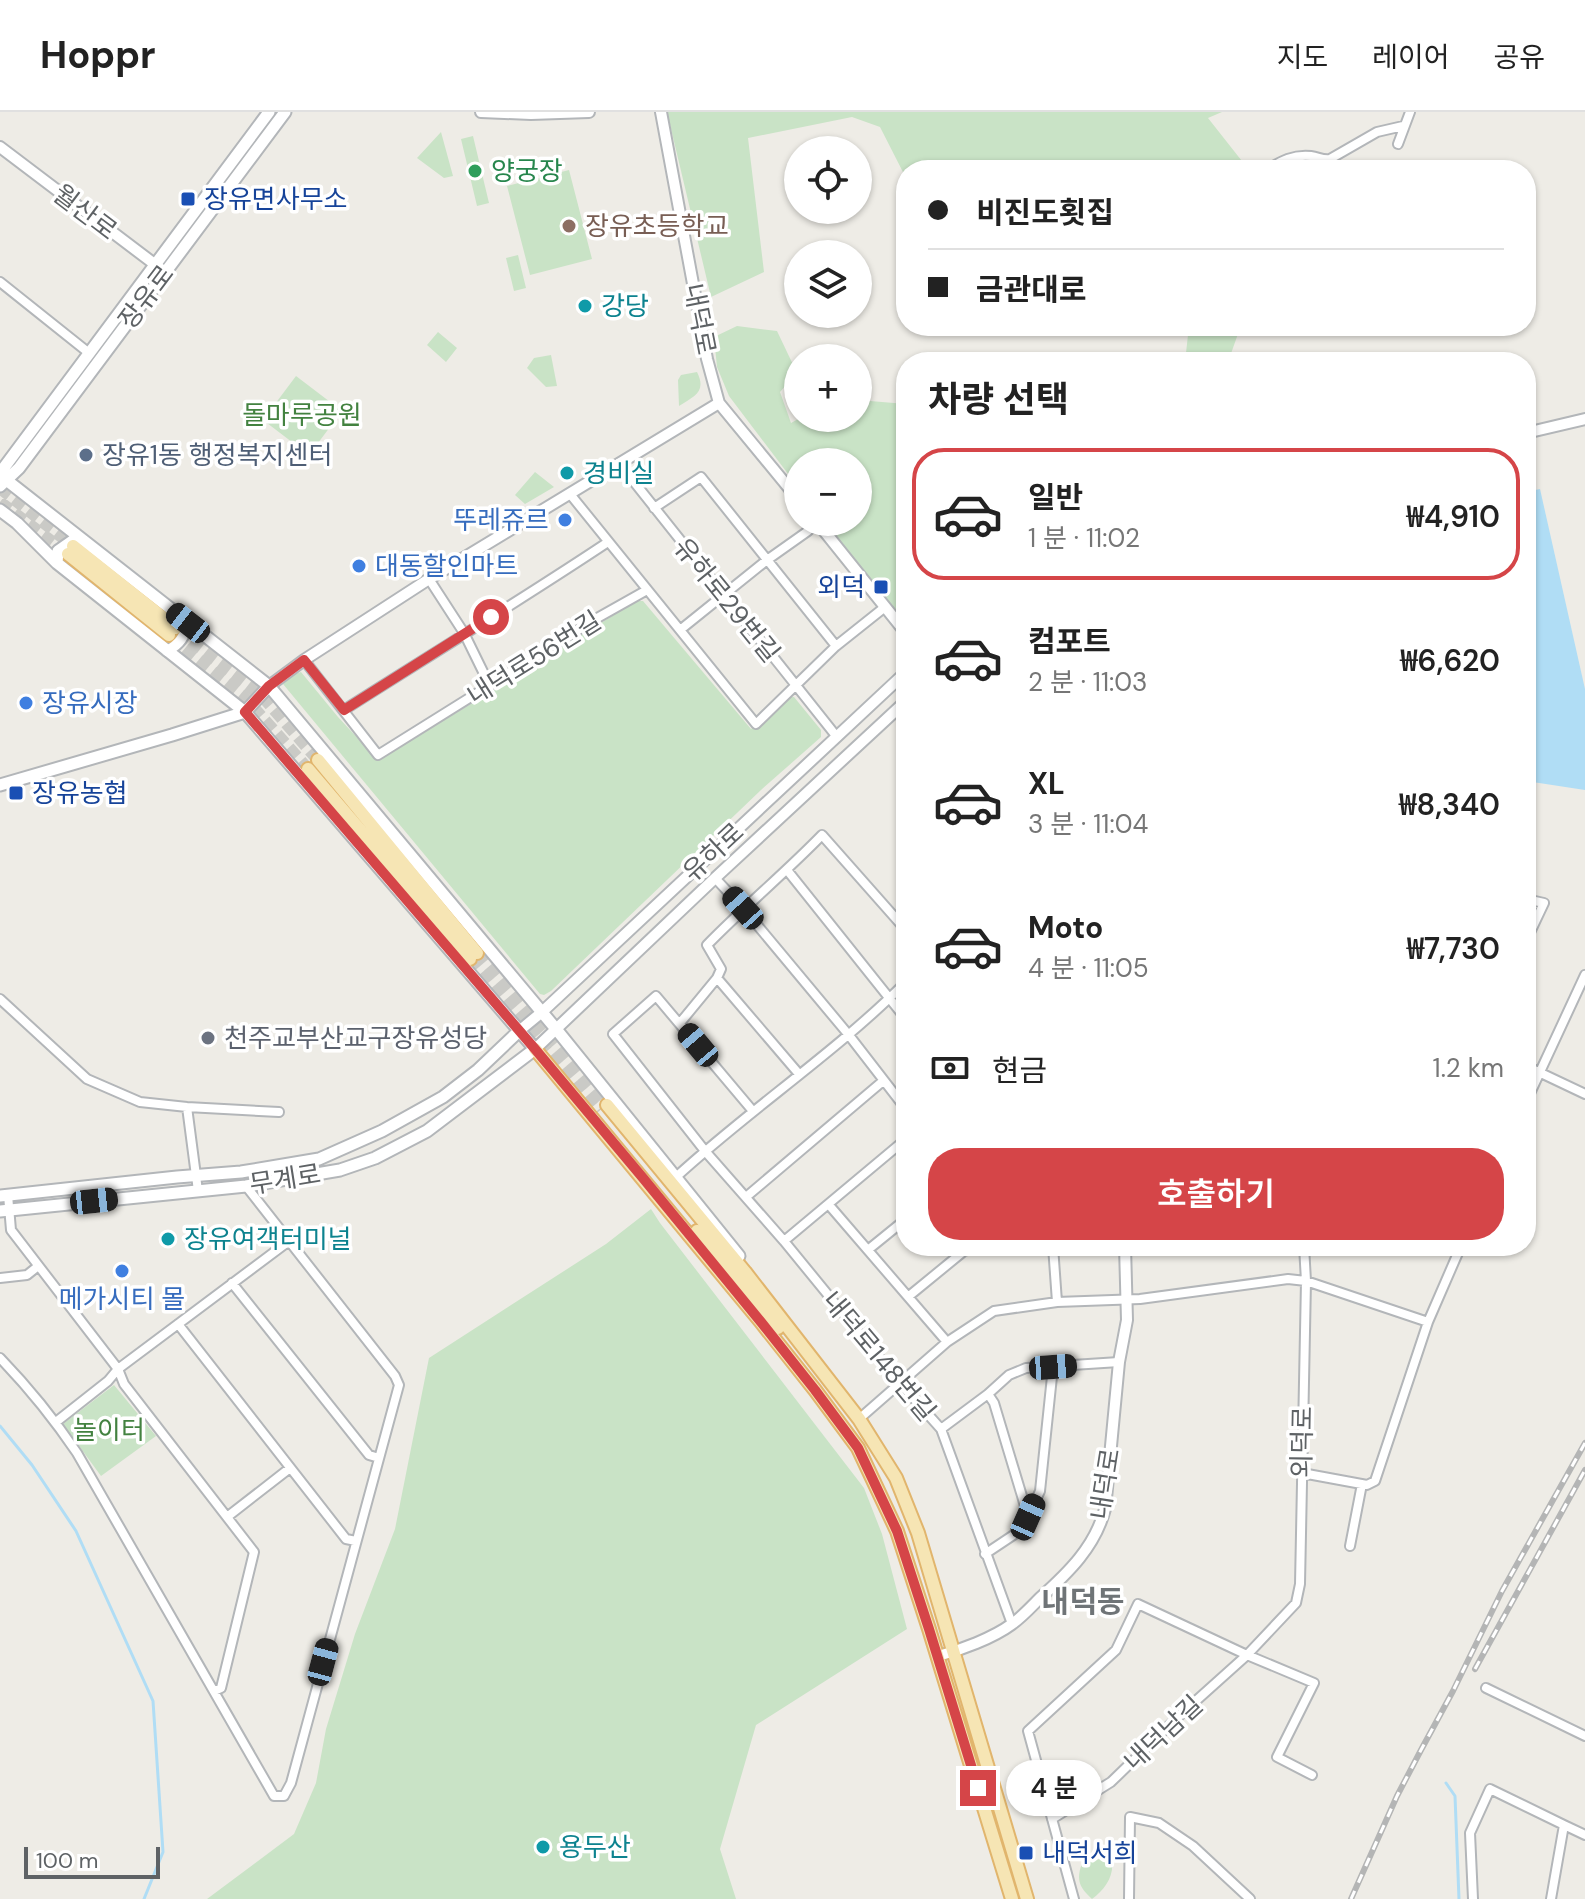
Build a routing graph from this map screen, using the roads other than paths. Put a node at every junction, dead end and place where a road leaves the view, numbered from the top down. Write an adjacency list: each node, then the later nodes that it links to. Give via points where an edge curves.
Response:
1 (269, 112): 13 (main road, 장유로)
2 (285, 112): 13 (main road, 장유로)
3 (481, 112): 4 (street)
4 (589, 112)
5 (661, 112): 16 (street, 내덕로)
6 (1410, 112): 7 (street)
7 (1403, 126): 8 (street); 11 (street, via 1377,132)
8 (1398, 144)
9 (1, 151): 13 (street, 월산로)
10 (1285, 160): 12 (street)
11 (1323, 160)
12 (1323, 160)
13 (160, 268): 15 (main road, 장유로); 20 (main road, 장유로, via 19,468)
14 (0, 282): 15 (street)
15 (89, 353): 20 (main road, 장유로)
16 (719, 403): 19 (street); 21 (street, 내덕로)
17 (1585, 419): 18 (street)
18 (1536, 431)
19 (619, 463): 22 (street); 23 (street, 유하로29번길)
20 (2, 479): 28 (main road)
21 (784, 482)
22 (570, 494): 27 (street); 31 (street)
23 (654, 508): 29 (street, via 701,477); 33 (street, 유하로29번길)
24 (0, 510): 30 (main road)
25 (801, 536): 29 (street)
26 (828, 536): 34 (street)
27 (608, 542): 32 (street); 38 (street)
28 (73, 546): 30 (main road, via 58,551); 36 (main road); 36 (main road)
29 (767, 560): 33 (street); 39 (street)
30 (57, 563): 40 (main road)
31 (429, 579): 38 (street); 41 (street)
32 (647, 590): 37 (street); 44 (street, 내덕로56번길)
33 (723, 596): 37 (street); 45 (street, 유하로29번길)
34 (885, 607): 35 (street); 39 (street)
35 (896, 621)
36 (178, 629): 40 (street, via 184,637); 43 (main road)
37 (680, 630): 45 (street, via 756,724)
38 (464, 633): 44 (street); 46 (street)
39 (836, 646): 45 (street)
40 (167, 651): 48 (main road)
41 (304, 660): 43 (street); 46 (street)
42 (896, 681): 49 (street, 유하로)
43 (269, 686): 48 (main road); 65 (main road)
44 (490, 686): 46 (street, 내덕로56번길, via 378,755)
45 (796, 686): 49 (street, 유하로29번길)
46 (344, 710)
47 (896, 710): 54 (street, 유하로)
48 (245, 712): 52 (main road); 68 (main road)
49 (837, 737): 65 (street, 유하로)
50 (318, 760): 51 (main road, via 474,956)
51 (308, 769)
52 (0, 785)
53 (787, 870): 56 (street); 57 (street, via 822,835); 62 (street)
54 (715, 878): 56 (street); 67 (street, 유하로)
55 (1536, 901): 58 (street, via 1544,903)
56 (743, 908): 60 (street, via 707,945 721,969); 69 (street)
57 (896, 919)
58 (1536, 920)
59 (1585, 975): 72 (street)
60 (717, 978): 66 (street); 73 (street)
61 (896, 991): 62 (street)
62 (889, 998): 64 (street); 69 (street)
63 (0, 999): 78 (street, via 87,1079 140,1102)
64 (896, 1007)
65 (542, 1012): 67 (main road); 68 (street, 유하로)
66 (680, 1023): 79 (street); 82 (street, 내덕로148번길, via 656,996 613,1034)
67 (556, 1029): 70 (street, 유하로); 84 (main road)
68 (519, 1031): 70 (main road); 83 (main road, 무계로, via 443,1097 382,1131 319,1159)
69 (848, 1034): 73 (street); 75 (street)
70 (535, 1049): 85 (main road, 무계로, via 427,1131 375,1158 323,1174); 120 (main road)
71 (1536, 1071): 72 (street)
72 (1539, 1072): 74 (street); 76 (street)
73 (799, 1074): 79 (street)
74 (1536, 1079)
75 (883, 1081): 77 (street); 88 (street)
76 (1585, 1094)
77 (896, 1097)
78 (187, 1107): 80 (street); 83 (street)
79 (752, 1110): 82 (street)
80 (279, 1112)
81 (896, 1148): 89 (street)
82 (705, 1151): 84 (street); 88 (street, 내덕로148번길)
83 (196, 1175): 86 (street); 87 (main road, 무계로)
84 (676, 1177): 107 (main road, via 747,1266)
85 (246, 1186): 86 (main road, 무계로); 92 (street)
86 (198, 1191): 90 (main road, 무계로)
87 (4, 1195): 90 (street)
88 (746, 1197): 93 (street, 내덕로148번길)
89 (829, 1205): 93 (street); 94 (street)
90 (5, 1210): 100 (street, via 11,1230)
91 (896, 1227): 94 (street)
92 (289, 1241): 103 (street); 121 (street, via 399,1385)
93 (784, 1241): 115 (street, 내덕로148번길)
94 (869, 1249): 104 (street)
95 (958, 1256): 104 (street)
96 (1054, 1256): 106 (street)
97 (1125, 1256): 105 (street, 내덕로)
98 (1305, 1256): 102 (street, 외덕로)
99 (1457, 1256): 108 (street)
100 (37, 1267): 101 (street, via 27,1275); 114 (street)
101 (0, 1278)
102 (1306, 1281): 105 (street); 108 (street); 123 (street, 외덕로)
103 (232, 1283): 109 (street); 121 (street, via 369,1455)
104 (909, 1296): 110 (street)
105 (1126, 1299): 106 (street); 112 (street, 내덕로)
106 (1057, 1302): 110 (street, via 994,1311)
107 (782, 1320): 117 (main road); 120 (main road, via 602,1108 824,1386)
108 (1428, 1322): 124 (street, via 1375,1481)
109 (178, 1324): 114 (street); 122 (street)
110 (947, 1342): 115 (street)
111 (0, 1358): 118 (street)
112 (1119, 1362): 113 (street); 131 (street, 내덕로, via 1102,1523 1064,1578)
113 (1053, 1367): 116 (street, via 1009,1375); 126 (street, via 1040,1491)
114 (118, 1369): 118 (street); 125 (street, via 124,1384)
115 (900, 1383): 117 (street); 119 (street, 내덕로148번길)
116 (988, 1394): 119 (street); 126 (street)
117 (859, 1419): 132 (main road, via 896,1478)
118 (56, 1422): 136 (street)
119 (941, 1429): 129 (street, 내덕로148번길)
120 (858, 1448): 134 (main road, via 897,1531)
121 (379, 1458): 127 (street)
122 (290, 1468): 125 (street); 127 (street, via 346,1539)
123 (1302, 1473): 124 (street); 130 (street, 외덕로)
124 (1362, 1484): 128 (street)
125 (227, 1517): 136 (street, via 254,1552 221,1688)
126 (1028, 1517): 129 (street, via 1015,1534)
127 (356, 1541): 136 (street, via 284,1796 274,1796)
128 (1350, 1546)
129 (985, 1554): 131 (street, 내덕로148번길)
130 (1296, 1603): 133 (street, 내덕남길)
131 (1012, 1624): 132 (street, 내덕로)
132 (954, 1652): 134 (street, 내덕로); 143 (main road)
133 (1247, 1655): 138 (street, via 1314,1683 1277,1757); 139 (street, 내덕남길, via 1111,1782); 139 (street, via 1138,1604 1116,1650 1028,1731)
134 (938, 1656): 142 (main road)
135 (1486, 1688): 137 (street)
136 (214, 1691)
137 (1585, 1736)
138 (1312, 1775)
139 (1052, 1819): 144 (street)
140 (1564, 1825): 141 (street); 147 (street, via 1490,1789 1470,1833); 148 (street)
141 (1585, 1835)
142 (1012, 1899)
143 (1027, 1899)
144 (1074, 1899)
145 (1129, 1899): 146 (street, via 1130,1817 1159,1823 1193,1846)
146 (1250, 1899)
147 (1473, 1899)
148 (1551, 1899)

